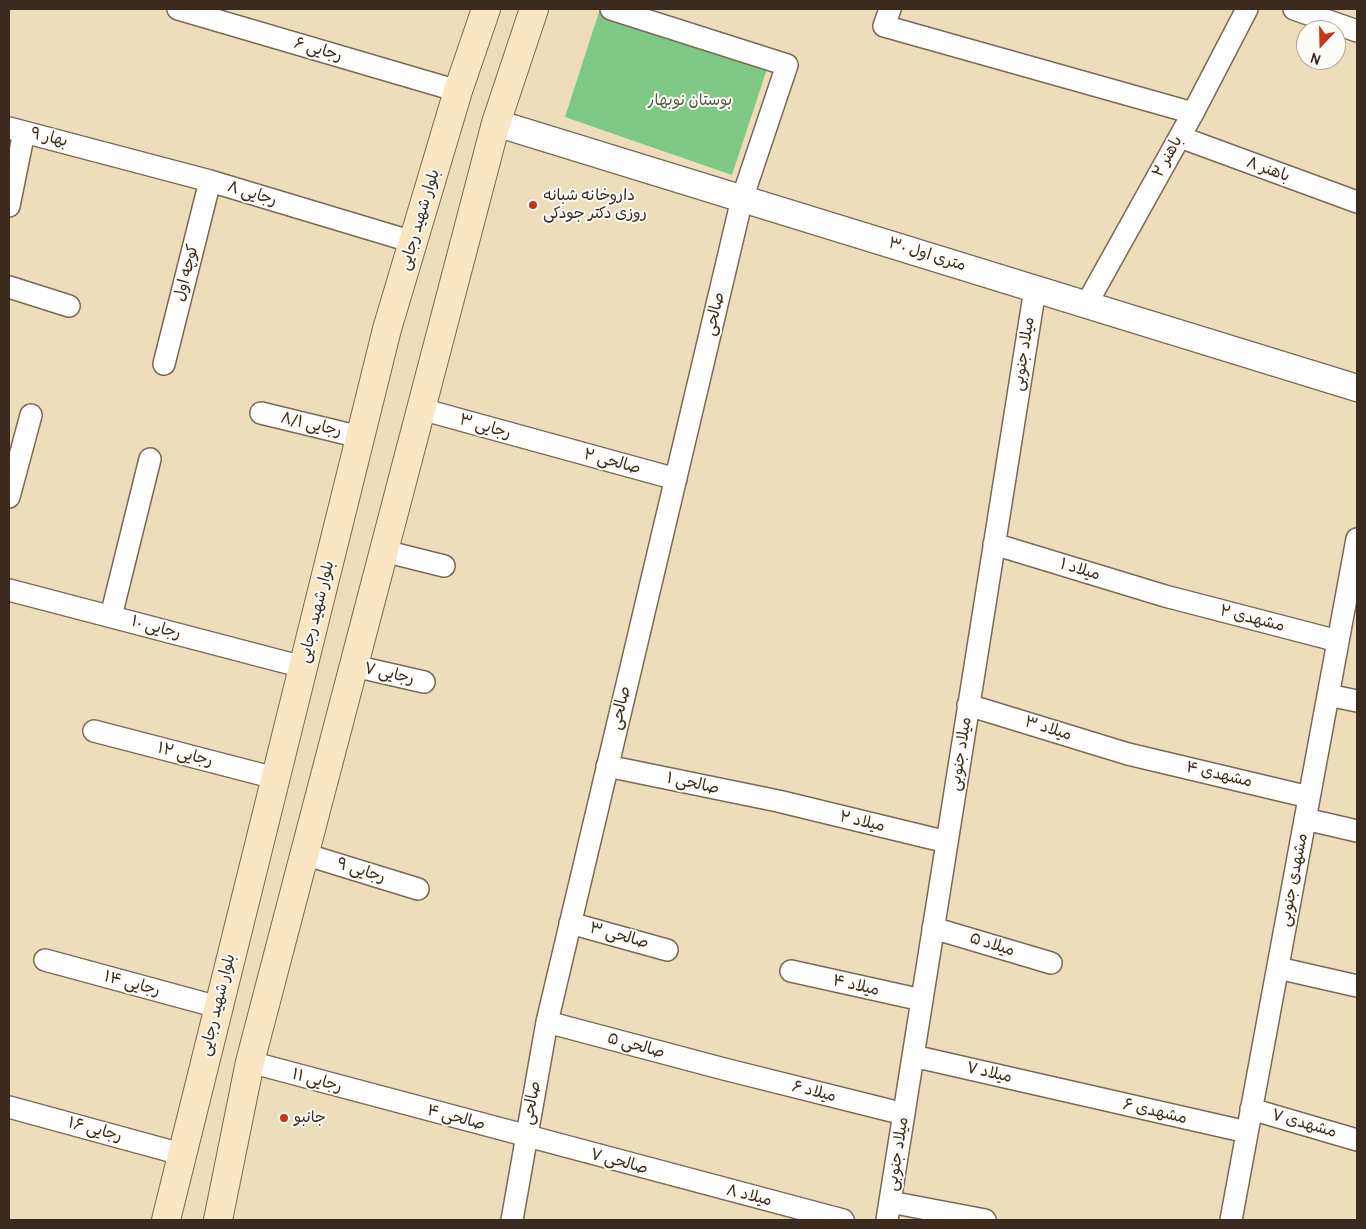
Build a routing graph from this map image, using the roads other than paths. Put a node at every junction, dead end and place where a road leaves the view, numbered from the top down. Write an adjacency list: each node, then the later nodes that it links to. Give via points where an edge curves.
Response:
1 (178, 9): 9 (street, رجایی ۶)
2 (486, 9): 9 (main road, بلوار شهید رجایی)
3 (534, 9): 11 (main road)
4 (611, 9): 16 (street, صالحی, via 787,65)
5 (890, 9): 10 (street, via 884,26)
6 (1247, 9): 10 (street, باهنر ۲)
7 (1294, 9): 8 (street)
8 (1357, 31)
9 (458, 91): 19 (main road, بلوار شهید رجایی)
10 (1193, 113): 13 (street, باهنر ۲)
11 (496, 123): 16 (street, ۳۰ متری اول); 26 (main road)
12 (16, 130): 14 (street, بهار ۹); 18 (street)
13 (1180, 137): 17 (street, باهنر ۸); 22 (street, باهنر ۲)
14 (90, 148): 15 (street, رجایی ۸)
15 (210, 181): 19 (street, رجایی ۸); 24 (street, کوچه اول)
16 (742, 199): 21 (street, ۳۰ متری اول); 32 (street, صالحی)
17 (1357, 202)
18 (9, 206)
19 (413, 242): 29 (main road, بلوار شهید رجایی)
20 (9, 287): 23 (street)
21 (1035, 288): 22 (street, ۳۰ متری اول); 35 (street, میلاد جنوبی)
22 (1086, 304): 25 (street, ۳۰ متری اول)
23 (69, 306)
24 (164, 364)
25 (1357, 388)
26 (421, 409): 30 (street, رجایی ۳); 36 (main road)
27 (261, 413): 29 (street, رجایی ۸/۱)
28 (31, 415): 33 (street)
29 (360, 437): 43 (main road, بلوار شهید رجایی)
30 (548, 446): 32 (street, صالحی ۲)
31 (150, 459): 40 (street)
32 (676, 480): 50 (street, صالحی)
33 (9, 497)
34 (1357, 539): 41 (street, مشهدی جنوبی)
35 (994, 544): 39 (street, میلاد ۱); 47 (street, میلاد جنوبی)
36 (384, 551): 37 (street); 42 (main road)
37 (444, 566)
38 (9, 590): 40 (street, رجایی ۱۰)
39 (1165, 596): 41 (street, مشهدی ۲)
40 (111, 616): 43 (street, رجایی ۱۰)
41 (1338, 641): 45 (street, مشهدی جنوبی)
42 (354, 666): 44 (street, رجایی ۷); 57 (main road)
43 (303, 667): 51 (main road, بلوار شهید رجایی)
44 (424, 682)
45 (1328, 695): 46 (street); 52 (street, مشهدی جنوبی)
46 (1357, 700)
47 (968, 705): 49 (street, میلاد ۳); 56 (street, میلاد جنوبی)
48 (94, 731): 51 (street, رجایی ۱۲)
49 (1128, 754): 52 (street, مشهدی ۴)
50 (608, 766): 53 (street, صالحی ۱); 59 (street, صالحی)
51 (275, 778): 68 (main road, بلوار شهید رجایی)
52 (1309, 797): 54 (street, مشهدی جنوبی)
53 (778, 801): 56 (street, میلاد ۲)
54 (1305, 819): 55 (street); 64 (street, مشهدی جنوبی)
55 (1357, 831)
56 (947, 842): 60 (street, میلاد جنوبی)
57 (304, 854): 58 (street, رجایی ۹); 71 (main road)
58 (418, 889)
59 (570, 923): 61 (street, صالحی ۳); 69 (street, صالحی)
60 (933, 928): 63 (street, میلاد ۵); 67 (street, میلاد جنوبی)
61 (667, 950)
62 (45, 960): 68 (street, رجایی ۱۴)
63 (1051, 963)
64 (1278, 968): 66 (street); 76 (street, مشهدی جنوبی)
65 (791, 971): 67 (street, میلاد ۴)
66 (1357, 986)
67 (922, 1000): 70 (street, میلاد جنوبی)
68 (218, 1007): 81 (main road, بلوار شهید رجایی)
69 (547, 1022): 72 (street, صالحی ۵); 79 (street, صالحی)
70 (913, 1056): 73 (street, میلاد ۷); 77 (street, میلاد جنوبی)
71 (250, 1062): 74 (street, رجایی ۱۱); 85 (main road)
72 (724, 1070): 77 (street, میلاد ۶)
73 (1064, 1091): 78 (street, مشهدی ۶)
74 (385, 1099): 79 (street, صالحی ۴)
75 (9, 1107): 81 (street, رجایی ۱۶)
76 (1251, 1109): 78 (street, مشهدی جنوبی); 80 (street, مشهدی ۷)
77 (904, 1114): 83 (street, میلاد جنوبی)
78 (1247, 1132): 89 (street, مشهدی جنوبی)
79 (526, 1137): 82 (street, صالحی ۷); 86 (street, صالحی)
80 (1357, 1140)
81 (181, 1154): 84 (main road, بلوار شهید رجایی)
82 (712, 1186): 87 (street, میلاد ۸)
83 (889, 1211): 88 (street)
84 (166, 1220)
85 (218, 1220)
86 (512, 1220)
87 (843, 1220)
88 (985, 1220)
89 (1230, 1220)

